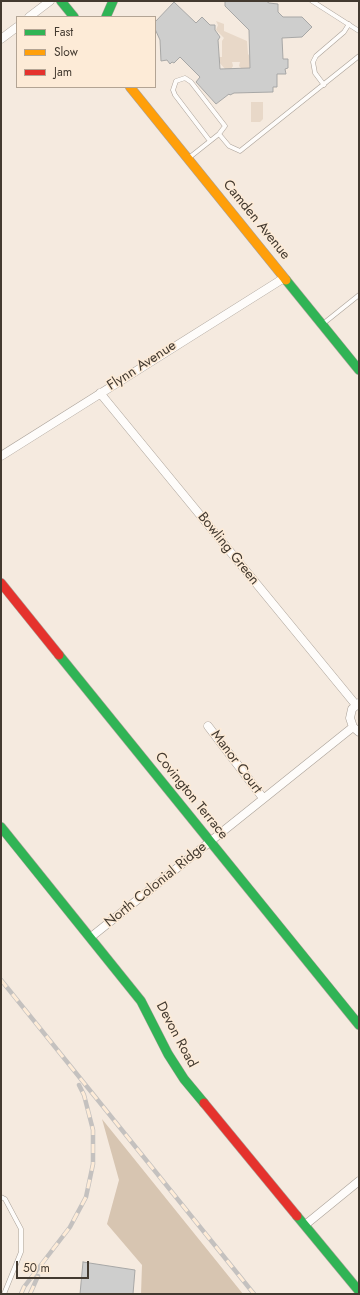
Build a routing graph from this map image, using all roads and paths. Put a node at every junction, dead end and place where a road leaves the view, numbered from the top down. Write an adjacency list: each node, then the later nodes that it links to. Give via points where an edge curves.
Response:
1 (50, 1): 5 (street)
2 (61, 1): 6 (street)
3 (112, 1): 7 (street)
4 (312, 1): 8 (lane)
5 (30, 16)
6 (73, 16)
7 (106, 16)
8 (349, 24): 10 (lane); 13 (lane, via 313,62 315,73)
9 (16, 28): 11 (street)
10 (359, 31)
11 (1, 39)
12 (359, 56): 13 (lane)
13 (324, 85): 15 (lane, via 240,151 229,146)
14 (131, 88): 17 (street, Camden Avenue)
15 (219, 134): 16 (lane); 16 (lane, via 225,126 190,82 185,78 176,81 173,90 175,95)
16 (210, 141): 17 (lane)
17 (188, 158): 18 (street, Camden Avenue)
18 (284, 278): 20 (street, Camden Avenue); 22 (street, Flynn Avenue)
19 (359, 295): 20 (lane)
20 (322, 324): 21 (street, Camden Avenue)
21 (359, 370)
22 (100, 393): 23 (street, Flynn Avenue); 25 (street, Bowling Green)
23 (1, 456)
24 (1, 583): 30 (street, Covington Terrace)
25 (357, 704): 27 (street, Bowling Green, via 350,713)
26 (208, 726): 28 (street, Manor Court)
27 (356, 729): 28 (street, North Colonial Ridge)
28 (263, 798): 30 (street, North Colonial Ridge)
29 (1, 827): 31 (street, Devon Road)
30 (210, 842): 31 (street, North Colonial Ridge); 32 (street, Covington Terrace)
31 (91, 937): 35 (street, Devon Road, via 141,1001 184,1079)
32 (359, 1025)
33 (359, 1181): 35 (street)
34 (1, 1196): 37 (lane, via 21,1229 21,1252)
35 (304, 1225): 36 (street, Devon Road)
36 (359, 1291)
37 (4, 1294)

